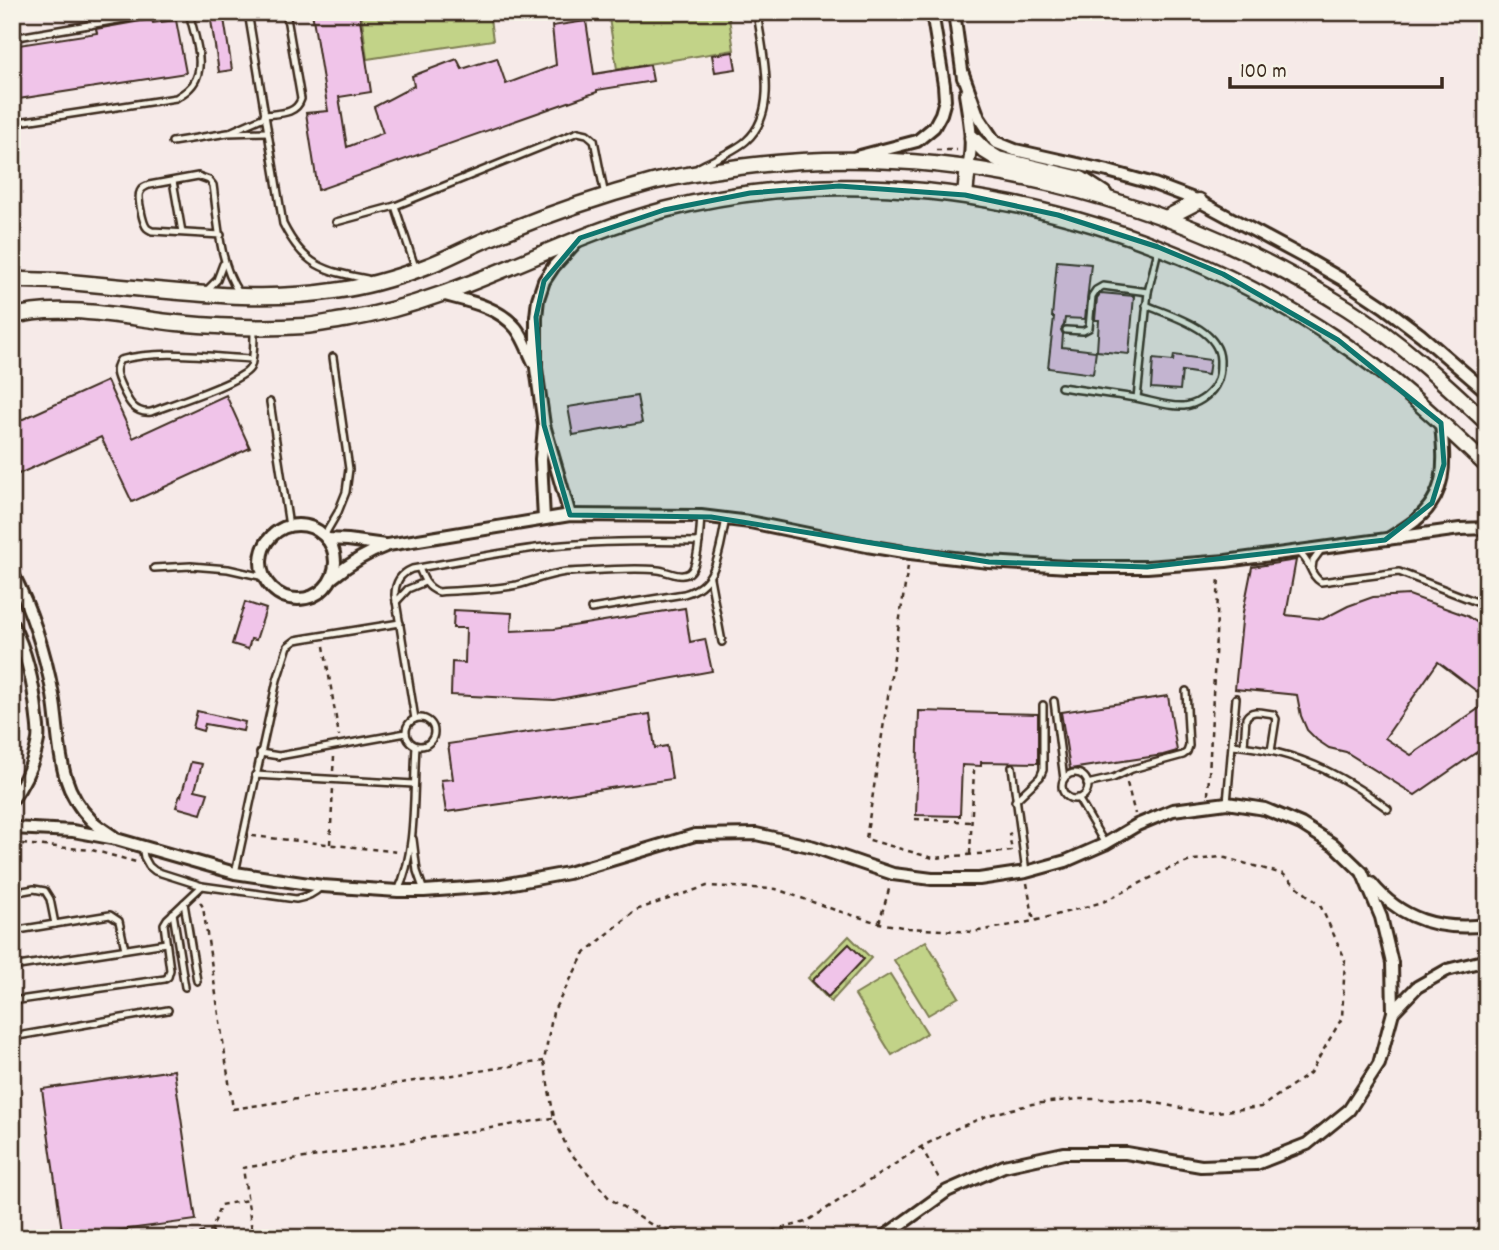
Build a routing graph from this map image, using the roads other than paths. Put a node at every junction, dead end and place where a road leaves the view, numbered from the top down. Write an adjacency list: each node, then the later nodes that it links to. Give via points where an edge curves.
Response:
1 (90, 12): 9 (lane)
2 (165, 12): 9 (lane)
3 (189, 12): 13 (lane, via 200,65 196,79 176,98)
4 (248, 12): 12 (lane)
5 (286, 12): 12 (lane, via 299,105)
6 (757, 12): 20 (lane, via 767,92 765,111 745,141)
7 (932, 12): 18 (street, via 945,100 934,127 917,141)
8 (954, 12): 11 (street)
9 (92, 25): 10 (lane)
10 (12, 37)
11 (962, 71): 16 (street); 25 (street, via 979,118 995,142 1108,171)
12 (264, 116): 14 (lane); 15 (lane)
13 (12, 123)
14 (267, 132): 15 (lane); 36 (lane, via 283,224 292,242 322,268)
15 (228, 133): 17 (lane)
16 (972, 138): 19 (street); 24 (street, via 998,159 1081,179)
17 (172, 142)
18 (843, 160): 19 (street); 20 (street, via 773,163)
19 (969, 161): 22 (street); 24 (street)
20 (686, 175): 23 (street)
21 (173, 181): 29 (lane); 29 (lane, via 144,187 139,199 146,227); 30 (lane, via 198,176 209,180)
22 (965, 195): 31 (street, via 839,186 750,193 664,210); 32 (street, via 1058,215)
23 (605, 196): 26 (lane, via 594,140 578,132); 34 (street, via 544,216)
24 (1107, 198): 27 (street)
25 (1199, 201): 27 (street); 49 (street, via 1346,281)
26 (395, 206): 28 (lane); 34 (lane)
27 (1166, 218): 53 (street, via 1229,244 1350,309 1427,368)
28 (336, 222)
29 (182, 232): 30 (lane)
30 (221, 235): 33 (lane)
31 (580, 238): 39 (street); 47 (street, via 544,281 536,317)
32 (1158, 247): 37 (lane); 52 (street, via 1282,305 1391,379)
33 (224, 261): 38 (lane, via 217,280); 40 (lane)
34 (416, 270): 36 (street)
35 (12, 279): 38 (street)
36 (380, 282): 40 (street, via 335,291)
37 (1148, 292): 41 (lane); 44 (lane, via 1103,286 1092,296 1089,328)
38 (201, 293): 40 (street)
39 (442, 294): 43 (street, via 375,314 307,326); 47 (street, via 486,307 516,327)
40 (243, 297)
41 (1146, 305): 50 (lane); 50 (lane, via 1199,328 1220,355 1220,372 1214,388 1202,400 1186,406)
42 (12, 317): 43 (street, via 56,310)
43 (254, 327): 46 (lane)
44 (1066, 330)
45 (333, 357): 62 (lane, via 349,469 346,492)
46 (252, 359): 46 (lane, via 249,370 233,380 144,413 132,407 116,374 120,360 139,355)
47 (536, 369): 54 (street)
48 (1061, 387): 50 (lane)
49 (1485, 388)
50 (1137, 398)
51 (270, 402): 60 (lane)
52 (1441, 423): 55 (street); 63 (street, via 1444,464 1432,503)
53 (1487, 423)
54 (544, 425): 56 (street); 58 (street)
55 (1487, 466)
56 (570, 515): 57 (street); 58 (street)
57 (701, 516): 59 (street); 64 (lane)
58 (544, 519): 65 (street)
59 (726, 519): 67 (street, via 910,553 1068,567 1147,567); 74 (lane)
60 (289, 526): 62 (street, via 302,525); 72 (street, via 277,532 262,552)
61 (1487, 528): 63 (street)
62 (326, 537): 65 (street); 73 (street, via 334,551)
63 (1385, 540): 66 (street)
64 (699, 542): 69 (lane, via 561,545); 75 (lane, via 693,569 681,576 657,570 566,572 522,584 439,592)
65 (388, 545): 73 (street, via 358,558)
66 (1322, 549): 67 (street); 70 (lane)
67 (1298, 552): 70 (lane)
68 (154, 568): 72 (lane, via 228,569)
69 (419, 568): 75 (lane); 76 (lane, via 406,572 397,582)
70 (1311, 569): 77 (lane, via 1321,582 1399,572)
71 (12, 572): 105 (street, via 46,660 61,766 72,795 91,820)
72 (264, 578): 73 (street, via 274,591 306,599 322,592)
73 (332, 578)
74 (710, 578): 78 (lane, via 694,591); 81 (lane)
75 (425, 582): 76 (lane, via 408,589)
76 (396, 602): 79 (lane)
77 (1487, 606)
78 (591, 609)
79 (400, 623): 86 (lane); 92 (lane, via 296,640 288,646)
80 (12, 624): 99 (street, via 27,663 38,737 32,763)
81 (722, 642)
82 (1186, 691): 97 (lane, via 1187,752)
83 (1236, 698): 89 (lane)
84 (1054, 701): 95 (lane)
85 (1043, 705): 100 (lane, via 1042,774)
86 (415, 719): 87 (lane); 88 (lane, via 429,720 435,732 429,744)
87 (406, 733): 88 (lane); 92 (lane, via 279,756)
88 (416, 746): 96 (lane)
89 (1233, 746): 90 (lane); 101 (lane)
90 (1244, 747): 91 (lane); 91 (lane, via 1247,715 1270,713 1276,719)
91 (1271, 751): 102 (lane, via 1331,771)
92 (260, 753): 94 (lane)
93 (1012, 767): 100 (lane)
94 (255, 775): 96 (lane); 110 (lane)
95 (1064, 779): 97 (lane, via 1079,774); 98 (lane, via 1063,792)
96 (414, 784): 104 (lane)
97 (1087, 784): 98 (lane)
98 (1079, 798): 106 (lane)
99 (12, 800)
100 (1015, 802): 108 (lane)
101 (1227, 803): 106 (street, via 1173,810); 109 (street, via 1265,809 1301,824 1334,845)
102 (1388, 809)
103 (12, 828): 105 (street)
104 (412, 829): 113 (lane, via 406,873); 114 (lane)
105 (116, 839): 107 (street)
106 (1105, 844): 108 (street)
107 (142, 845): 110 (street); 111 (lane, via 144,857 155,871)
108 (1026, 872): 114 (street, via 932,879 893,874 814,847 756,834 695,835 568,873 497,886)
109 (1362, 872): 119 (street, via 1383,898 1411,917 1443,926); 129 (street, via 1390,952)
110 (235, 873): 112 (street)
111 (202, 886): 112 (lane, via 296,899); 116 (lane)
112 (322, 886): 113 (street)
113 (397, 891): 114 (street)
114 (424, 891)
115 (12, 893): 118 (lane, via 45,891)
116 (184, 903): 117 (lane); 125 (lane)
117 (173, 913): 121 (lane, via 164,924); 126 (lane)
118 (55, 923): 120 (lane); 122 (lane, via 110,915 118,921)
119 (1487, 925)
120 (12, 931)
121 (166, 943): 122 (lane); 127 (lane, via 170,970 165,979)
122 (125, 949): 124 (lane)
123 (1487, 960): 129 (street, via 1447,970 1417,987)
124 (12, 967)
125 (197, 981)
126 (185, 987)
127 (12, 1001)
128 (168, 1010): 130 (lane)
129 (1393, 1012): 131 (street, via 1379,1064 1349,1110 1307,1144 1256,1164 1201,1166 1126,1153 1064,1153 1004,1166 947,1191)
130 (12, 1037)
131 (882, 1238)

